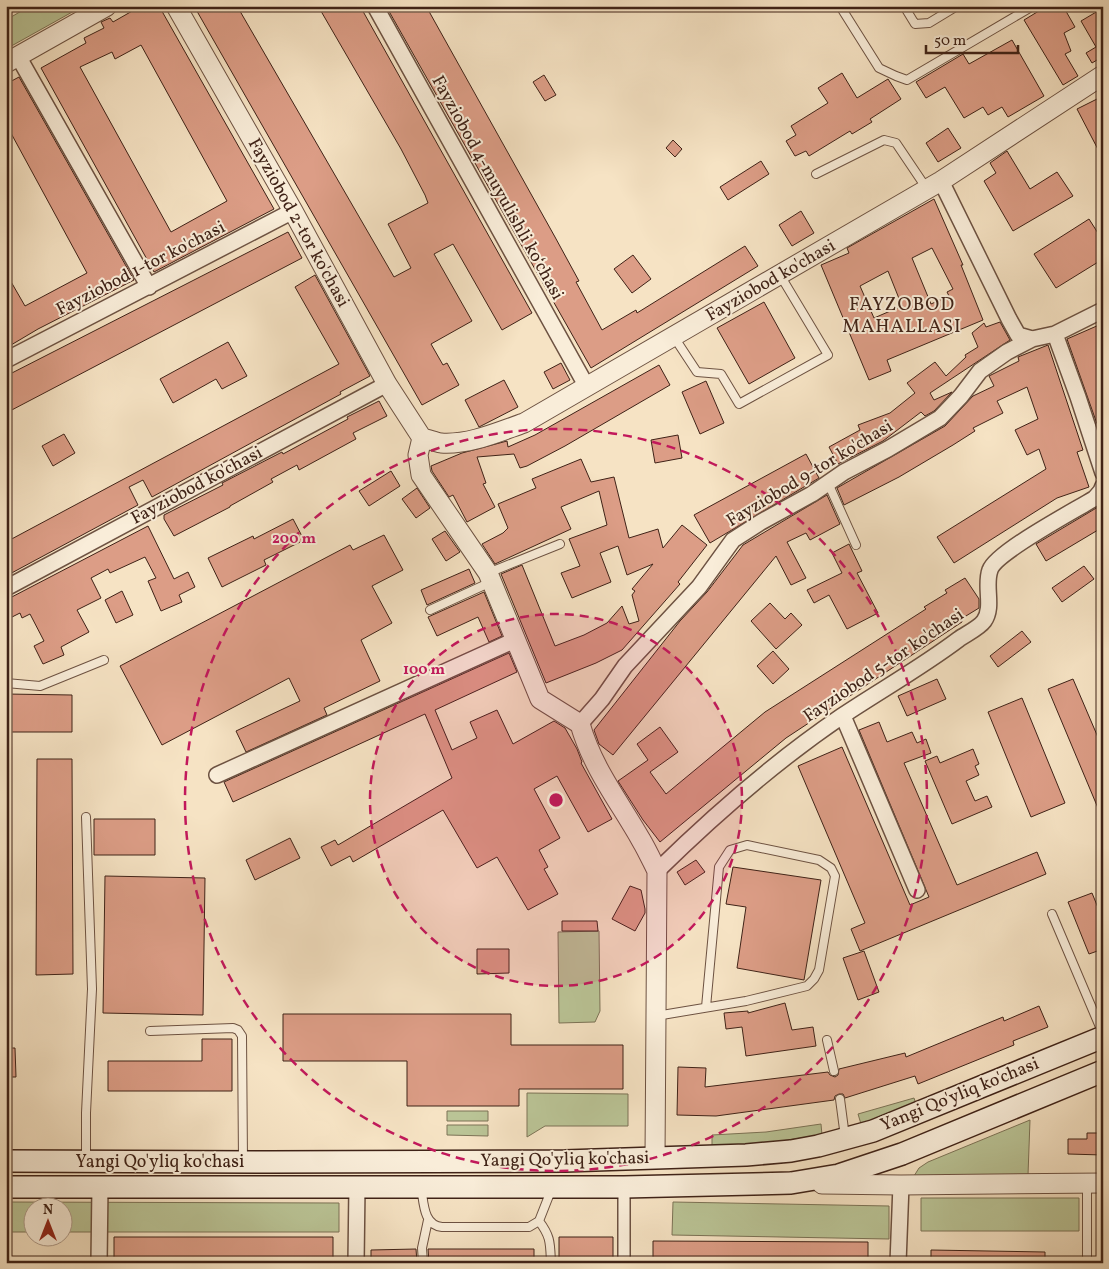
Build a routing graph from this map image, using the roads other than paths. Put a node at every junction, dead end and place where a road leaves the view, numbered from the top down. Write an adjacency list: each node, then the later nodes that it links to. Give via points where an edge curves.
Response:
1 (106, 6): 8 (street)
2 (176, 6): 12 (street, Fayziobod 2-tor ko'chasi)
3 (375, 6): 21 (street, Fayziobod 4-muyulishli koʻchasi)
4 (840, 6): 7 (lane, via 879,68 907,80)
5 (904, 6): 6 (lane, via 915,24 929,23)
6 (957, 6)
7 (1032, 6)
8 (12, 60): 14 (street)
9 (1103, 75): 11 (street, Fayziobod ko'chasi)
10 (816, 174): 11 (lane, via 884,140 896,143)
11 (934, 185): 13 (street, Fayziobod ko'chasi); 18 (street, via 1018,335)
12 (293, 211): 14 (street, Fayziobod 1-tor ko'chasi); 20 (street, Fayziobod 2-tor ko'chasi)
13 (780, 275): 17 (street, Fayziobod ko'chasi); 17 (lane, via 828,355 739,404 721,374 697,372)
14 (149, 287): 19 (street, Fayziobod 1-tor ko'chasi)
15 (1103, 310): 16 (street, Fayziobod 9-tor ko'chasi)
16 (1055, 334): 18 (street, Fayziobod 9-tor ko'chasi); 23 (street)
17 (674, 337): 21 (street, Fayziobod ko'chasi)
18 (1032, 339): 24 (street, Fayziobod 9-tor ko'chasi, via 980,371 940,418)
19 (6, 360)
20 (387, 384): 22 (street, Fayziobod 2-tor ko'chasi); 29 (street, Fayziobod ko'chasi)
21 (587, 388): 22 (street, Fayziobod ko'chasi, via 524,423 494,434 447,443)
22 (422, 438): 28 (street, via 418,456 421,475)
23 (1103, 473)
24 (828, 483): 27 (lane); 35 (street, Fayziobod 9-tor ko'chasi, via 733,540 699,587 625,666)
25 (1103, 486): 34 (street, Fayziobod 5-tor ko'chasi, via 1095,498 1031,536 991,567 986,580 988,609 984,622)
26 (560, 544): 28 (lane)
27 (856, 545)
28 (489, 578): 30 (lane); 31 (street)
29 (6, 588)
30 (430, 610)
31 (515, 640): 35 (street, via 540,699); 36 (street)
32 (104, 660): 33 (lane, via 40,686)
33 (6, 683)
34 (843, 716): 38 (street, Fayziobod 5-tor ko'chasi, via 765,773); 39 (street)
35 (580, 724): 38 (street, via 601,775)
36 (217, 775)
37 (86, 817): 56 (lane, via 92,989)
38 (657, 871): 42 (street)
39 (918, 890)
40 (1052, 914): 44 (lane)
41 (706, 1007): 41 (lane, via 807,986 814,979 820,970 835,876 830,868 820,860 747,845 730,850 720,867); 42 (lane)
42 (655, 1016): 54 (street)
43 (150, 1031): 57 (lane, via 238,1030 242,1036)
44 (1103, 1036): 48 (main road, Yangi Qo'yliq ko'chasi)
45 (827, 1040): 46 (lane)
46 (834, 1071)
47 (1103, 1071): 50 (main road, Yangi Qo'yliq ko'chasi)
48 (997, 1080): 50 (main road, via 1015,1080 1021,1089 1021,1097); 51 (main road, Yangi Qo'yliq ko'chasi)
49 (840, 1100): 51 (lane)
50 (1008, 1111): 52 (main road, Yangi Qo'yliq ko'chasi)
51 (846, 1139): 53 (main road, Yangi Qo'yliq ko'chasi)
52 (902, 1154): 59 (main road, Yangi Qo'yliq ko'chasi, via 839,1175); 62 (street)
53 (746, 1155): 54 (main road, Yangi Qo'yliq ko'chasi); 61 (main road, via 736,1170)
54 (655, 1158): 58 (main road, Yangi Qo'yliq ko'chasi)
55 (6, 1161): 56 (main road, Yangi Qo'yliq ko'chasi)
56 (86, 1162): 57 (main road, Yangi Qo'yliq ko'chasi)
57 (243, 1162): 58 (main road, Yangi Qo'yliq ko'chasi)
58 (328, 1162): 65 (main road)
59 (790, 1183): 61 (main road, Yangi Qo'yliq ko'chasi); 62 (street)
60 (1095, 1183): 62 (street); 78 (lane)
61 (748, 1184): 69 (main road, Yangi Qo'yliq ko'chasi)
62 (901, 1185): 77 (street)
63 (6, 1186): 64 (main road, Yangi Qo'yliq ko'chasi)
64 (100, 1186): 65 (main road, Yangi Qo'yliq ko'chasi); 72 (street)
65 (328, 1186): 66 (main road, Yangi Qo'yliq ko'chasi)
66 (357, 1186): 67 (main road, Yangi Qo'yliq ko'chasi); 73 (street)
67 (421, 1186): 68 (main road, Yangi Qo'yliq ko'chasi); 70 (lane)
68 (552, 1187): 69 (main road, Yangi Qo'yliq ko'chasi); 71 (lane)
69 (624, 1187): 76 (street)
70 (428, 1220): 71 (lane, via 435,1227 442,1228 529,1227); 74 (lane, via 422,1248)
71 (539, 1222): 75 (lane, via 548,1232)
72 (99, 1263)
73 (356, 1263)
74 (423, 1263)
75 (551, 1263)
76 (624, 1263)
77 (898, 1263)
78 (1087, 1263)

